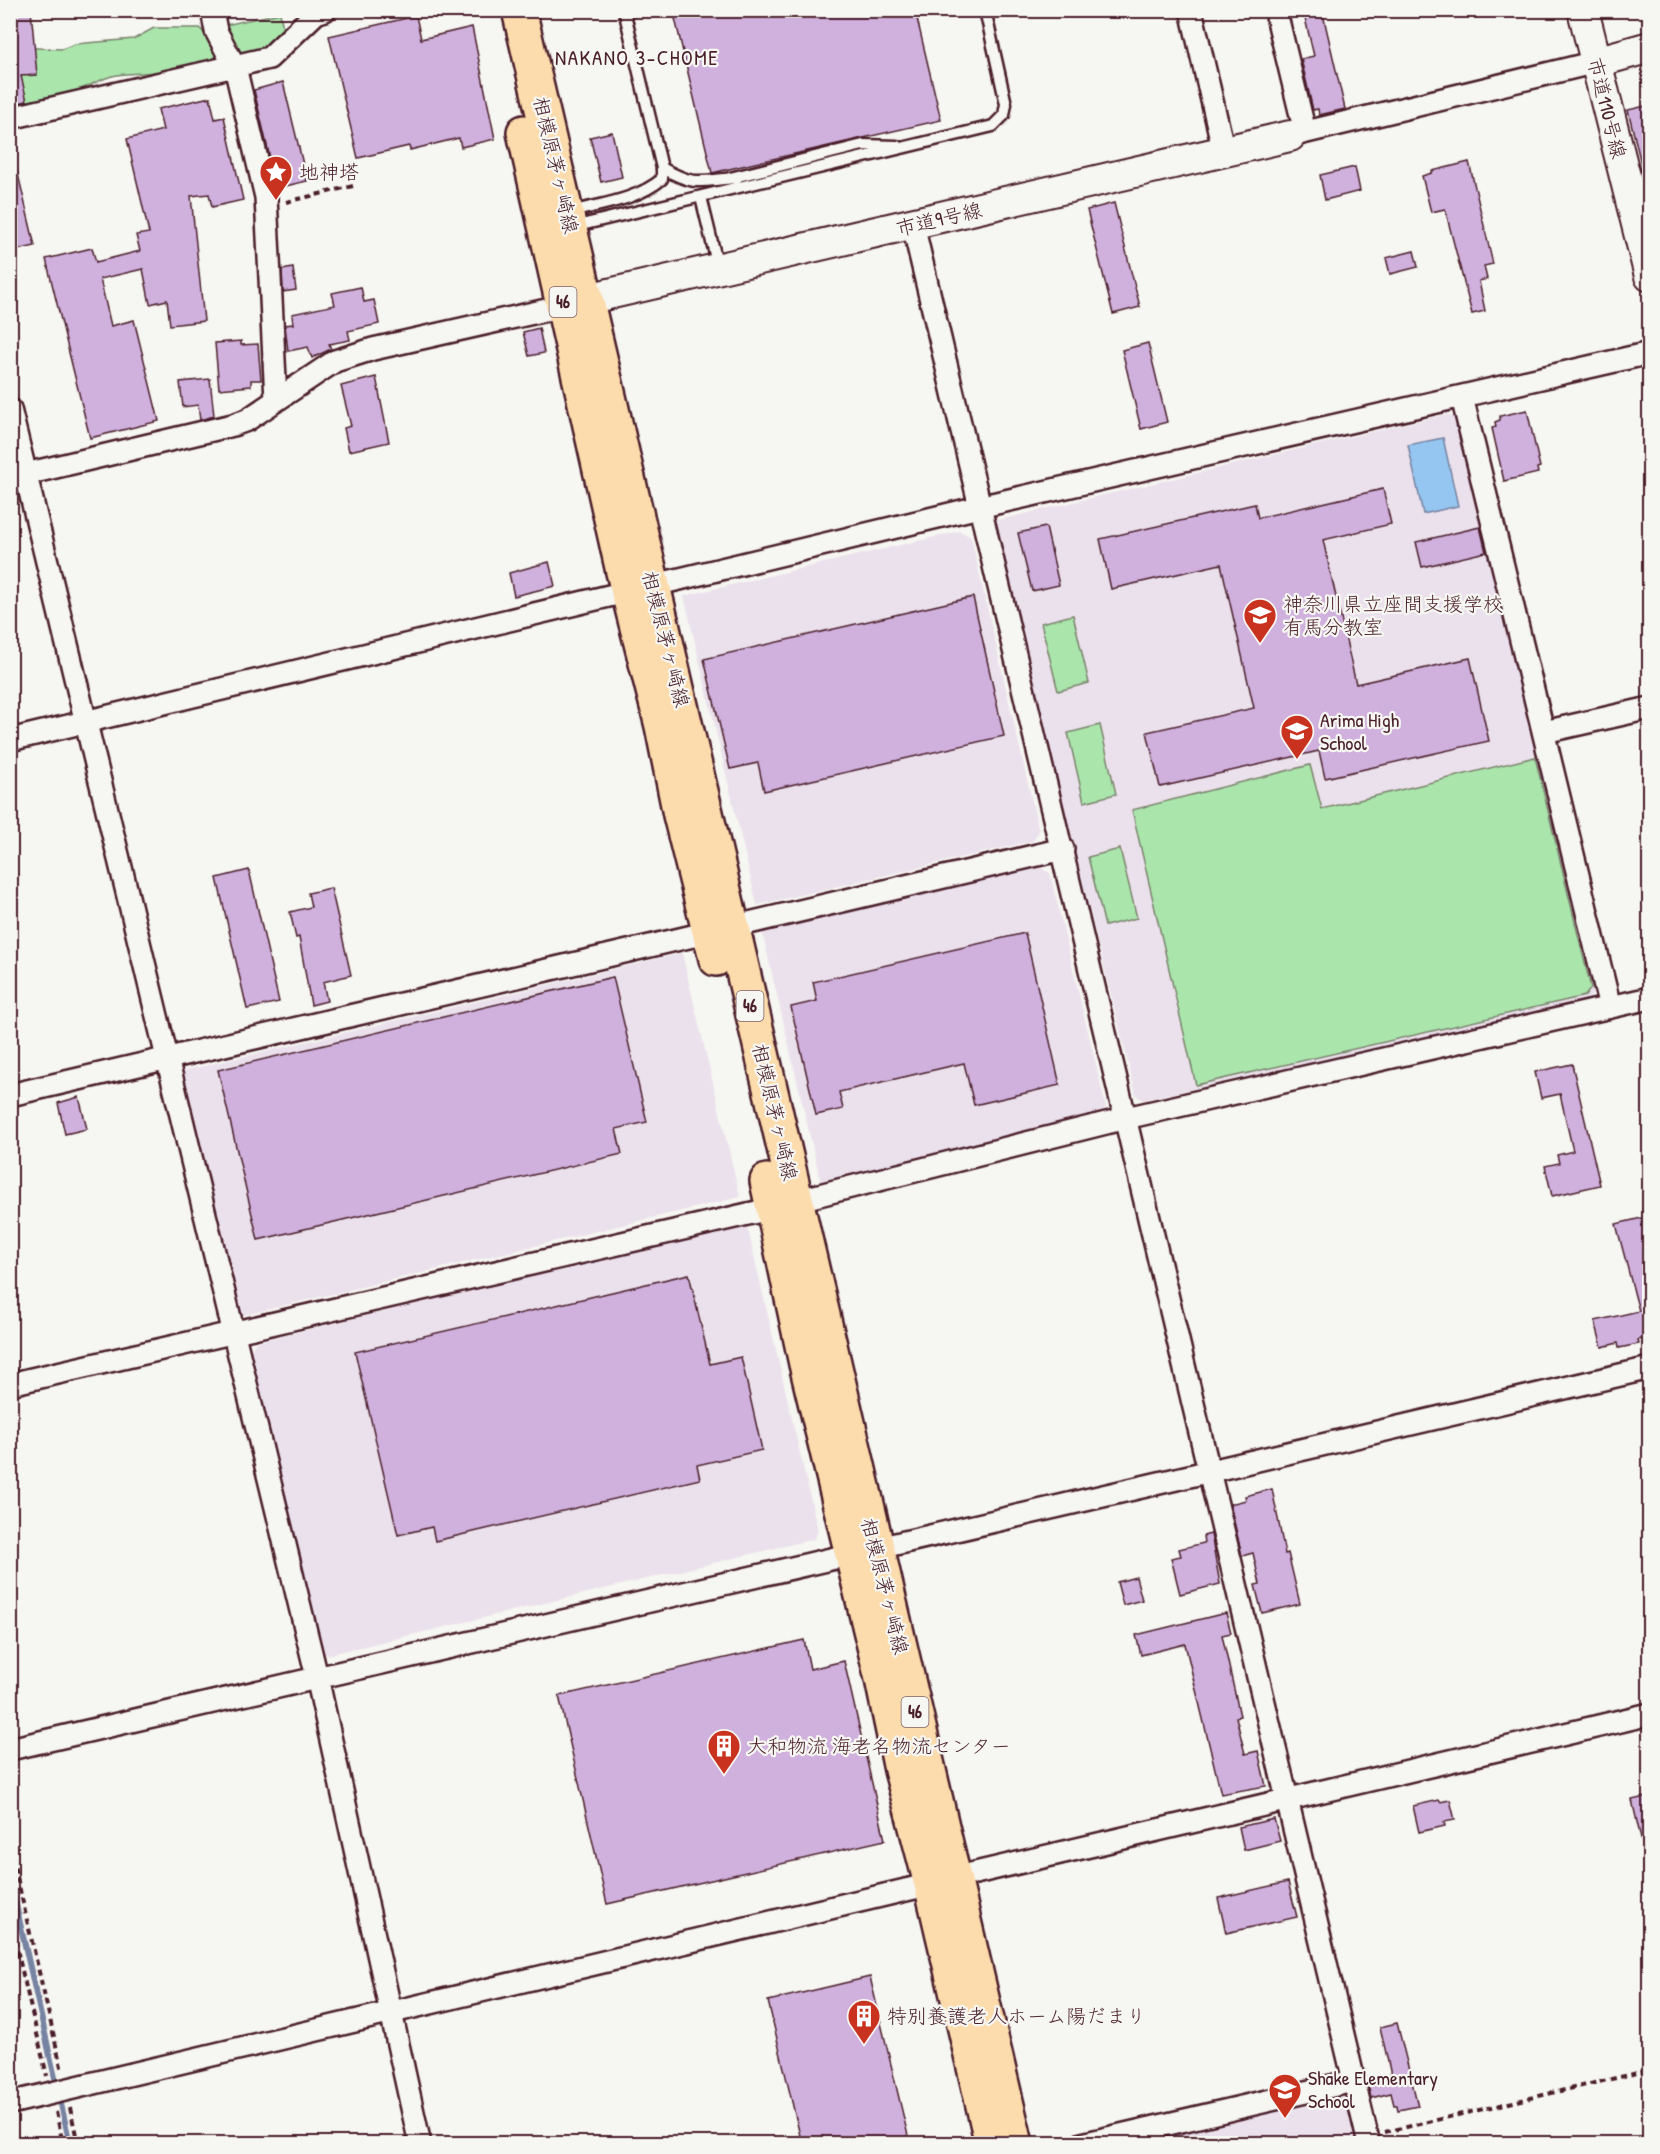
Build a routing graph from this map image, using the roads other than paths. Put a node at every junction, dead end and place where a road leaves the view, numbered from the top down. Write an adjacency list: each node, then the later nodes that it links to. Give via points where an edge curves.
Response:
1 (212, 10): 12 (street, via 216,31)
2 (325, 10): 12 (street, via 316,13 269,58)
3 (497, 10): 25 (main road, 相模原茅ヶ崎線 / 46)
4 (519, 10): 21 (main road, 相模原茅ヶ崎線 / 46)
5 (624, 10): 17 (lane)
6 (985, 10): 15 (lane, via 1006,104 1004,115 993,126)
7 (1191, 10): 16 (street)
8 (1583, 10): 11 (street, 市道110号線)
9 (1276, 12): 14 (street)
10 (1650, 46): 11 (street)
11 (1596, 62): 14 (street); 24 (street, 市道110号線)
12 (235, 67): 13 (street); 28 (street, via 267,206)
13 (10, 118)
14 (1298, 134): 16 (street, 市道9号線)
15 (915, 146): 18 (lane, via 863,144); 19 (lane)
16 (1224, 152): 22 (street, 市道9号線)
17 (662, 168): 18 (lane, via 685,181 698,183); 21 (lane, via 662,180 651,188)
18 (730, 178): 19 (lane)
19 (773, 180): 20 (lane)
20 (701, 197): 21 (lane); 23 (lane)
21 (568, 220): 25 (main road, 相模原茅ヶ崎線 / 46)
22 (913, 225): 23 (street, 市道9号線); 32 (street)
23 (719, 269): 25 (street, 市道9号線)
24 (1650, 276)
25 (576, 303): 28 (street, via 335,361); 33 (main road, 相模原茅ヶ崎線 / 46)
26 (1650, 353): 27 (street)
27 (1462, 397): 32 (street); 36 (street)
28 (276, 400): 31 (street, via 233,425)
29 (10, 409): 30 (street)
30 (14, 438): 31 (street)
31 (26, 474): 35 (street)
32 (979, 507): 33 (street); 38 (street)
33 (642, 590): 35 (street); 39 (main road, 相模原茅ヶ崎線 / 46, via 662,726)
34 (1650, 708): 36 (street)
35 (85, 723): 37 (street); 42 (street)
36 (1544, 732): 41 (street)
37 (10, 740)
38 (1063, 849): 39 (street); 44 (street)
39 (709, 932): 42 (street); 45 (main road, 相模原茅ヶ崎線 / 46)
40 (1650, 998): 41 (street)
41 (1610, 1007): 44 (street)
42 (165, 1058): 43 (street); 46 (street)
43 (10, 1095)
44 (1126, 1118): 45 (street); 49 (street)
45 (784, 1204): 46 (street); 50 (main road, 相模原茅ヶ崎線 / 46, via 806,1364)
46 (232, 1332): 48 (street); 51 (street)
47 (1650, 1368): 49 (street)
48 (10, 1384)
49 (1209, 1473): 50 (street); 54 (street)
50 (864, 1550): 51 (street); 55 (main road, 相模原茅ヶ崎線 / 46, via 901,1770)
51 (316, 1677): 53 (street); 56 (street)
52 (1650, 1714): 54 (street)
53 (10, 1749)
54 (1287, 1800): 55 (street); 57 (street)
55 (943, 1881): 56 (street); 61 (main road, 相模原茅ヶ崎線 / 46); 62 (main road, 相模原茅ヶ崎線 / 46)
56 (390, 2012): 58 (street); 60 (street)
57 (1353, 2081): 59 (street); 63 (street)
58 (10, 2103)
59 (1368, 2140)
60 (420, 2144)
61 (993, 2144)
62 (1016, 2144)
63 (1082, 2144)

